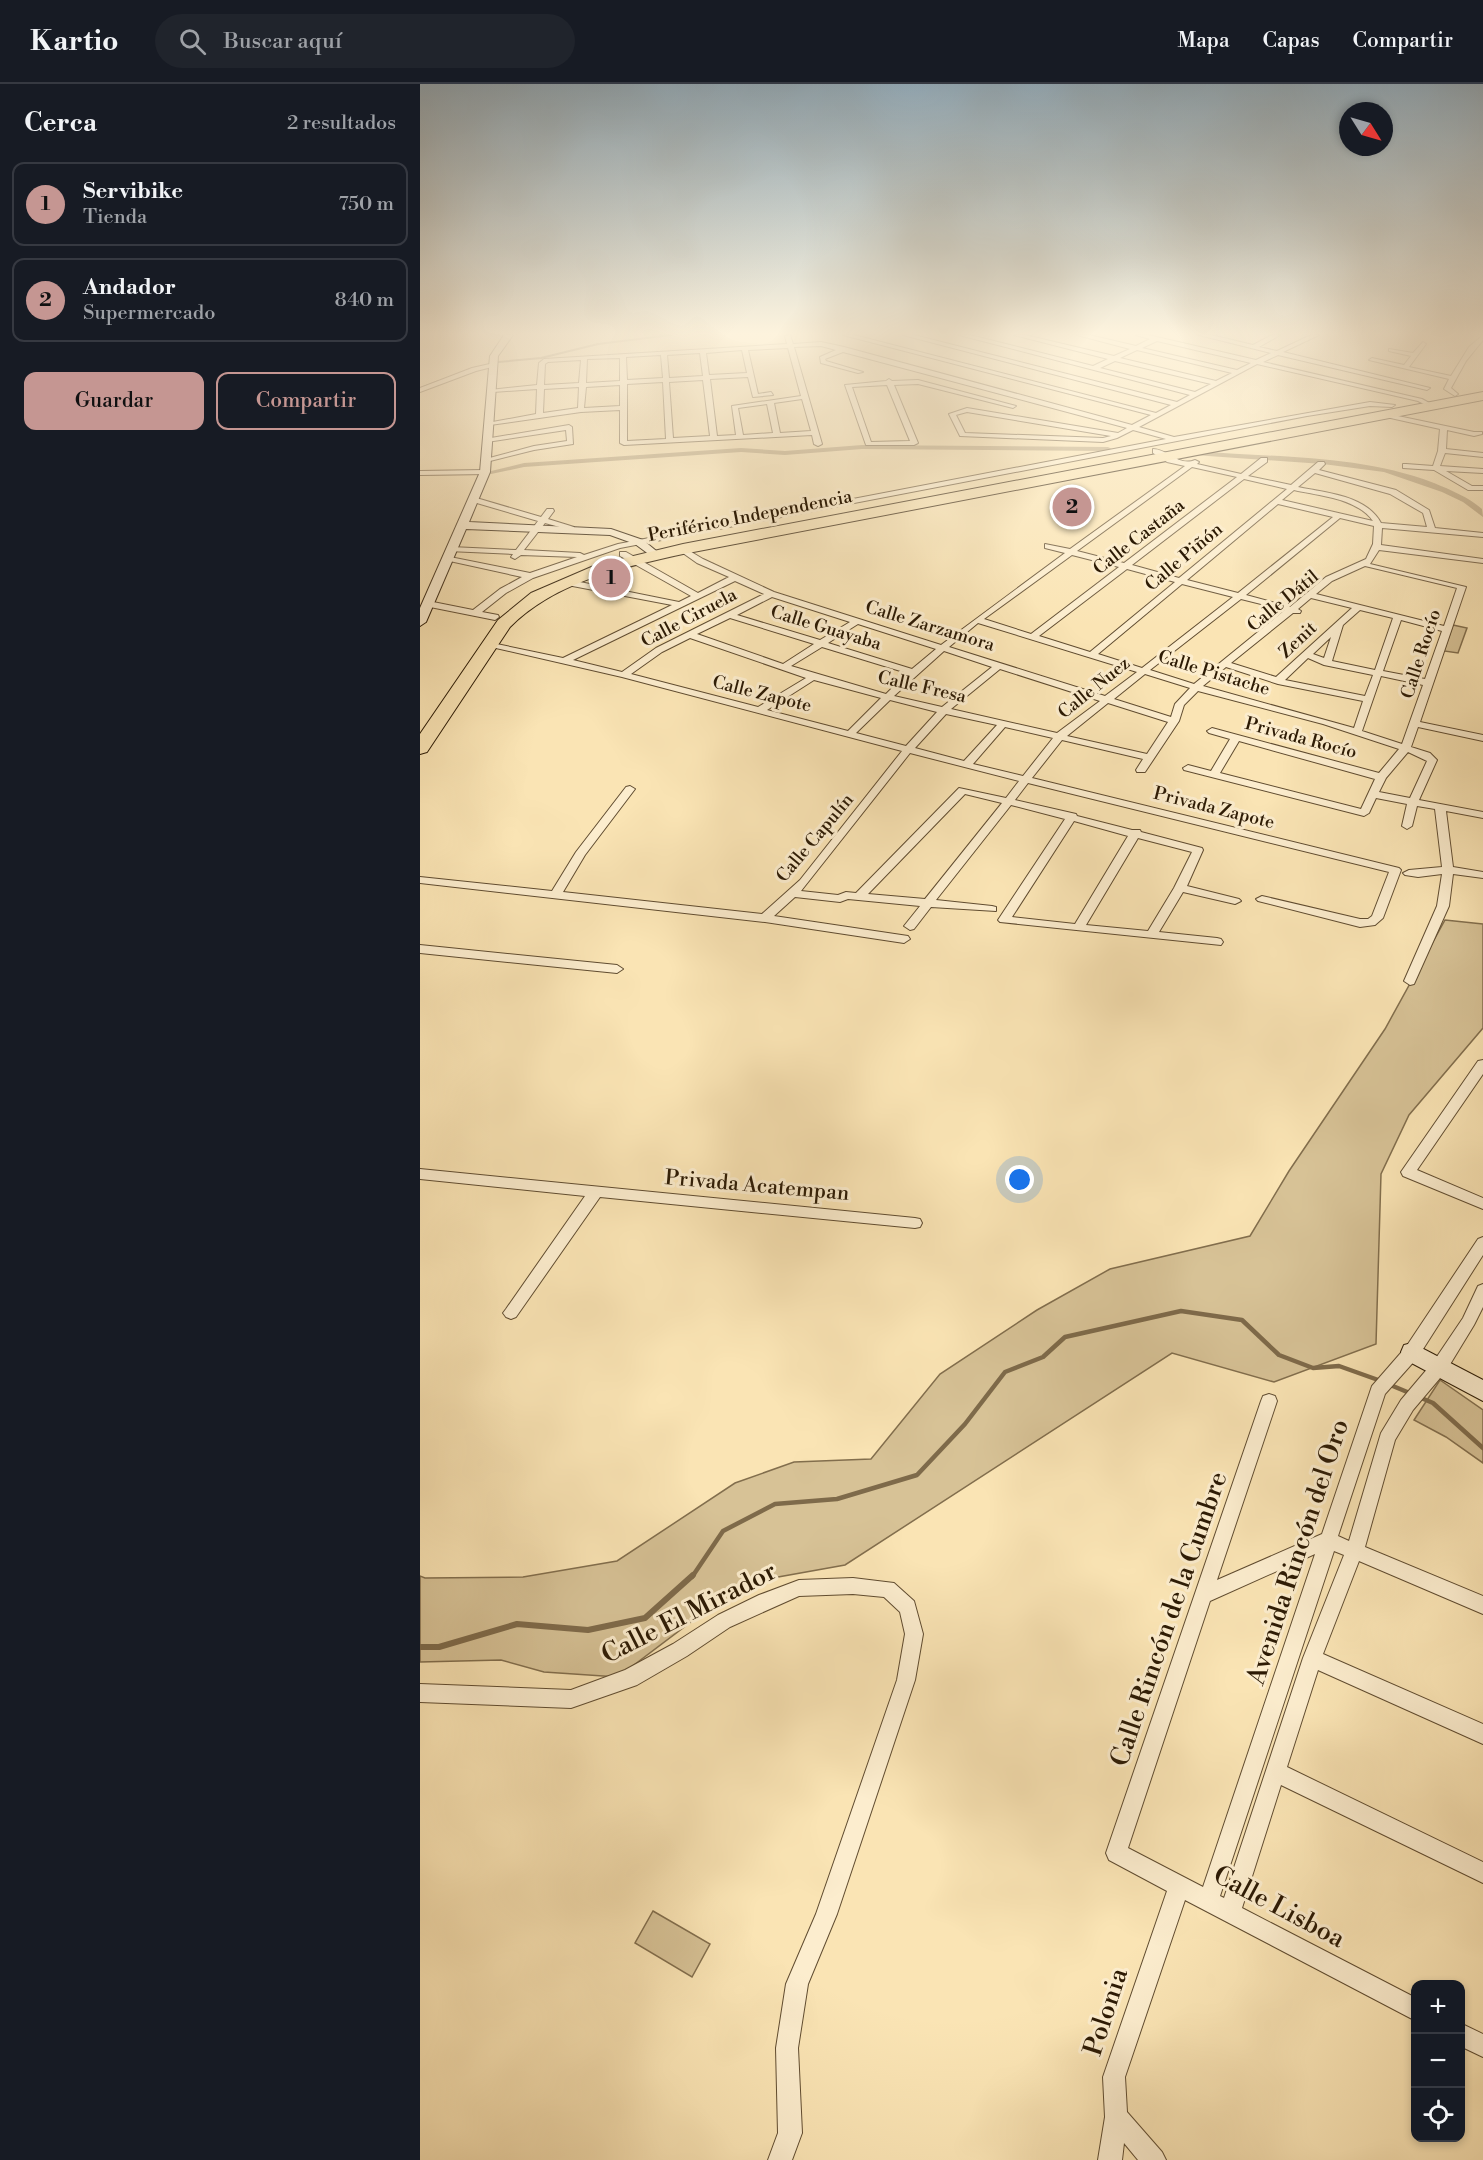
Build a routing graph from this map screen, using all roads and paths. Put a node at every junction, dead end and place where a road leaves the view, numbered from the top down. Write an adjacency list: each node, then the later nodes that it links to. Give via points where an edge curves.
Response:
1 (488, 432): 31 (street)
2 (540, 432): 23 (street)
3 (570, 432): 34 (street, via 571,443)
4 (624, 432): 32 (street, via 624,443)
5 (669, 432): 32 (street)
6 (713, 432): 29 (street)
7 (739, 432): 27 (street)
8 (776, 432): 26 (street)
9 (864, 432): 10 (street, via 868,444 914,443)
10 (910, 432)
11 (961, 432): 28 (street)
12 (1004, 432): 28 (street)
13 (1048, 432): 30 (street)
14 (1106, 432): 25 (street)
15 (1124, 432): 25 (street)
16 (1138, 432): 36 (street)
17 (1246, 432): 36 (street)
18 (1265, 432): 36 (highway, Periférico Independencia)
19 (1280, 432): 36 (highway, Periférico Independencia)
20 (1444, 432): 35 (street)
21 (1463, 432): 22 (street)
22 (1479, 432)
23 (533, 433): 31 (street); 34 (street)
24 (815, 433): 26 (street); 33 (street)
25 (1120, 434): 30 (street, via 1103,440)
26 (777, 435): 27 (street)
27 (740, 436): 29 (street)
28 (1007, 437): 30 (street)
29 (714, 438): 32 (street)
30 (1052, 439)
31 (487, 440): 40 (street)
32 (670, 441)
33 (818, 444)
34 (534, 448): 40 (street)
35 (1442, 451): 37 (street); 42 (street)
36 (1177, 452): 46 (street); 51 (highway, Periférico Independencia); 51 (street); 63 (highway, Periférico Independencia); 66 (street)
37 (1483, 454)
38 (1264, 460): 46 (street, Calle Castaña)
39 (1322, 464): 43 (street, Calle Piñón)
40 (486, 466): 45 (street); 49 (street)
41 (1406, 466): 42 (street)
42 (1436, 468): 44 (street); 48 (street, via 1471,488)
43 (1315, 471): 47 (street, Calle Piñón); 59 (street, via 1393,492 1426,512)
44 (1483, 471)
45 (420, 473)
46 (1243, 475): 47 (street); 70 (street, Calle Castaña)
47 (1294, 486): 50 (street, Calle Piñón); 55 (street, via 1359,500 1384,519)
48 (1483, 488)
49 (473, 499): 56 (street); 57 (street)
50 (1277, 501): 54 (street); 75 (street, Calle Piñón)
51 (865, 502): 53 (street); 58 (highway, Periférico Independencia)
52 (550, 511): 57 (street)
53 (773, 515): 58 (highway); 64 (street)
54 (1338, 516): 55 (street); 79 (street, Calle Nuez)
55 (1383, 526): 59 (street); 62 (street)
56 (460, 527): 57 (street); 67 (street)
57 (537, 527): 64 (street, via 605,538); 64 (street, via 611,532); 65 (street)
58 (746, 529): 64 (highway, Periférico Independencia)
59 (1432, 530): 60 (street)
60 (1483, 536)
61 (1048, 546): 66 (street)
62 (1380, 547): 69 (street); 71 (street, Calle Dátil, via 1380,560); 80 (street, Calle Dátil, via 1369,561 1329,579)
63 (683, 549): 64 (highway, Periférico Independencia); 74 (street, Calle Zarzamora)
64 (637, 551): 68 (street); 76 (highway, Periférico Independencia); 78 (street); 87 (highway, Periférico Independencia, via 590,563 550,580)
65 (519, 552): 67 (street); 68 (street); 72 (street)
66 (1072, 552): 70 (street); 89 (street)
67 (449, 554): 72 (street); 81 (street)
68 (588, 555): 73 (street)
69 (1483, 561)
70 (1126, 566): 75 (street); 95 (street, Calle Castaña)
71 (1369, 566): 80 (street, Calle Dátil); 93 (street, Calle Rocío, via 1462,587)
72 (504, 570): 73 (street)
73 (530, 576): 85 (street, via 502,591)
74 (734, 578): 77 (street, Calle Zarzamora); 78 (street)
75 (1183, 580): 79 (street); 99 (street, Calle Piñón)
76 (565, 582): 82 (street); 97 (highway, Periférico Independencia, via 518,610)
77 (771, 594): 86 (street, Calle Ciruela); 90 (street, Calle Zarzamora)
78 (696, 595): 82 (street)
79 (1240, 596): 84 (street); 106 (street, Calle Nuez)
80 (1312, 596): 83 (street); 84 (street, Calle Dátil)
81 (428, 604): 85 (street); 91 (street)
82 (678, 604): 101 (street)
83 (1358, 607): 88 (street); 92 (street, Zenit)
84 (1294, 610): 104 (street, Calle Dátil)
85 (475, 614): 87 (street)
86 (729, 615): 94 (street, Calle Ciruela); 96 (street, Calle Guayaba)
87 (495, 617): 119 (highway, Periférico Independencia)
88 (1398, 617): 93 (street); 108 (street)
89 (977, 620): 95 (street, Calle Pistache); 98 (street)
90 (856, 621): 96 (street); 98 (street, Calle Zarzamora)
91 (420, 622)
92 (1340, 623): 100 (street, Zenit); 102 (street, Zenit)
93 (1447, 629): 112 (street, Calle Rocío)
94 (690, 635): 105 (street, Calle Fresa); 109 (street, Calle Ciruela, via 659,650)
95 (1033, 637): 99 (street, Calle Pistache)
96 (819, 643): 105 (street); 107 (street, Calle Guayaba)
97 (490, 644): 101 (street, Calle Zapote); 129 (highway, Periférico Independencia)
98 (943, 647): 103 (street, Calle Zarzamora); 107 (street)
99 (1093, 654): 106 (street, Calle Pistache)
100 (1306, 654): 102 (street); 111 (street, Zenit)
101 (565, 661): 109 (street, Calle Zapote)
102 (1327, 663): 108 (street)
103 (1000, 665): 116 (street, Calle Zarzamora); 118 (street, Calle Capulín)
104 (1227, 665): 111 (street); 113 (street, Calle Dátil)
105 (784, 666): 110 (street, Calle Fresa)
106 (1143, 669): 113 (street, Calle Pistache); 116 (street, Calle Nuez)
107 (913, 672): 114 (street)
108 (1377, 674): 112 (street); 115 (street)
109 (624, 675): 117 (street, Calle Zapote)
110 (813, 677): 114 (street, Calle Fresa); 117 (street)
111 (1278, 681): 115 (street)
112 (1429, 683): 122 (street, Calle Rocío)
113 (1197, 689): 120 (street, Calle Dátil, via 1180,704); 124 (street, Calle Pistache)
114 (887, 697): 118 (street, Calle Fresa); 125 (street)
115 (1368, 699): 124 (street)
116 (1107, 700): 120 (street, Calle Zarzamora); 126 (street, Calle Nuez)
117 (760, 710): 125 (street, Calle Zapote)
118 (944, 710): 121 (street, Calle Fresa); 131 (street, Calle Capulín)
119 (427, 711)
120 (1174, 721): 132 (street, Calle Dátil)
121 (1004, 723): 126 (street, Calle Fresa); 133 (street)
122 (1416, 724): 128 (street); 130 (street, Calle Rocío)
123 (1212, 732): 127 (street, Privada Rocío)
124 (1357, 732): 130 (street, Calle Pistache)
125 (851, 733): 131 (street, Calle Zapote)
126 (1060, 736): 132 (street, Calle Fresa); 138 (street, Calle Nuez)
127 (1236, 738): 136 (street); 137 (street, Privada Rocío)
128 (1483, 738)
129 (420, 748)
130 (1406, 748): 137 (street, Calle Rocío); 142 (street, Calle Pistache, via 1432,760)
131 (908, 750): 133 (street, Calle Zapote); 153 (street, Calle Capulín)
132 (1151, 758): 135 (street, Calle Dátil)
133 (966, 765): 138 (street, Calle Zapote)
134 (1188, 768): 136 (street)
135 (1141, 770)
136 (1214, 774): 140 (street, Calle Rocío, via 1364,813)
137 (1381, 777): 140 (street, Calle Rocío)
138 (1025, 778): 141 (street, Calle Nuez); 156 (street, Privada Zapote, via 1395,870 1377,918 1371,923)
139 (630, 789): 154 (street, via 580,854)
140 (1373, 794): 142 (street)
141 (1008, 801): 145 (street); 155 (street, via 963,790); 158 (street, Calle Nuez)
142 (1413, 802): 143 (street); 146 (street)
143 (1440, 807): 144 (street); 148 (street)
144 (1483, 815)
145 (1072, 816): 147 (street); 162 (street, via 1004,920)
146 (1407, 826)
147 (1136, 832): 152 (street, via 1198,850); 162 (street)
148 (1448, 870): 149 (street); 150 (street); 168 (street, via 1443,906)
149 (1409, 873)
150 (1483, 875)
151 (420, 880): 154 (street)
152 (1180, 888): 157 (street); 163 (street)
153 (793, 893): 155 (street, via 840,899 846,895); 160 (street, Calle Capulín)
154 (555, 896): 160 (street)
155 (859, 896): 158 (street)
156 (1262, 899)
157 (1234, 901)
158 (927, 903): 159 (street); 161 (street, Calle Nuez)
159 (992, 909)
160 (765, 918): 164 (street)
161 (910, 926)
162 (1080, 926): 163 (street)
163 (1152, 935): 165 (street)
164 (904, 939)
165 (1217, 942)
166 (420, 949): 167 (street)
167 (617, 969)
168 (1410, 981)
169 (1483, 1064): 172 (street, via 1408,1172)
170 (420, 1174): 171 (street, Privada Acatempan)
171 (595, 1193): 173 (street, Privada Acatempan); 176 (street)
172 (1483, 1204)
173 (915, 1223)
174 (1483, 1243): 178 (street, Avenida Rincón del Oro)
175 (1483, 1290): 177 (street, Avenida Rincón del Oro)
176 (511, 1313)
177 (1476, 1323): 179 (street, Avenida Rincón del Oro)
178 (1412, 1352): 179 (street); 182 (street, Avenida Rincón del Oro, via 1378,1391)
179 (1440, 1366): 180 (street); 183 (street, Avenida Rincón del Oro, via 1407,1405 1387,1438)
180 (1483, 1391)
181 (1269, 1401): 184 (street, Calle Rincón de la Cumbre)
182 (1328, 1540): 183 (street); 184 (street); 193 (street, Avenida Rincón del Oro)
183 (1355, 1550): 185 (street); 186 (street, Avenida Rincón del Oro)
184 (1204, 1595): 190 (street, Calle Rincón de la Cumbre)
185 (1483, 1605)
186 (1312, 1658): 188 (street); 189 (street, Avenida Rincón del Oro)
187 (420, 1693): 199 (street, Calle El Mirador, via 571,1699 630,1678 724,1621 799,1588 888,1589 908,1607 914,1634 906,1680 826,1914 797,1984 787,2048 790,2133)
188 (1483, 1734)
189 (1275, 1772): 191 (street); 194 (street, Avenida Rincón del Oro)
190 (1116, 1853): 192 (street, Calle Lisboa)
191 (1483, 1873)
192 (1179, 1886): 193 (street, Calle Lisboa); 198 (street, Polonia, via 1114,2077)
193 (1208, 1902): 194 (street, Calle Lisboa)
194 (1230, 1913): 195 (street, Calle Lisboa)
195 (1411, 2007)
196 (1465, 2036): 197 (street)
197 (1483, 2046)
198 (1116, 2117): 200 (street, Polonia); 201 (street)
199 (780, 2160)
200 (1110, 2160)
201 (1154, 2160)

